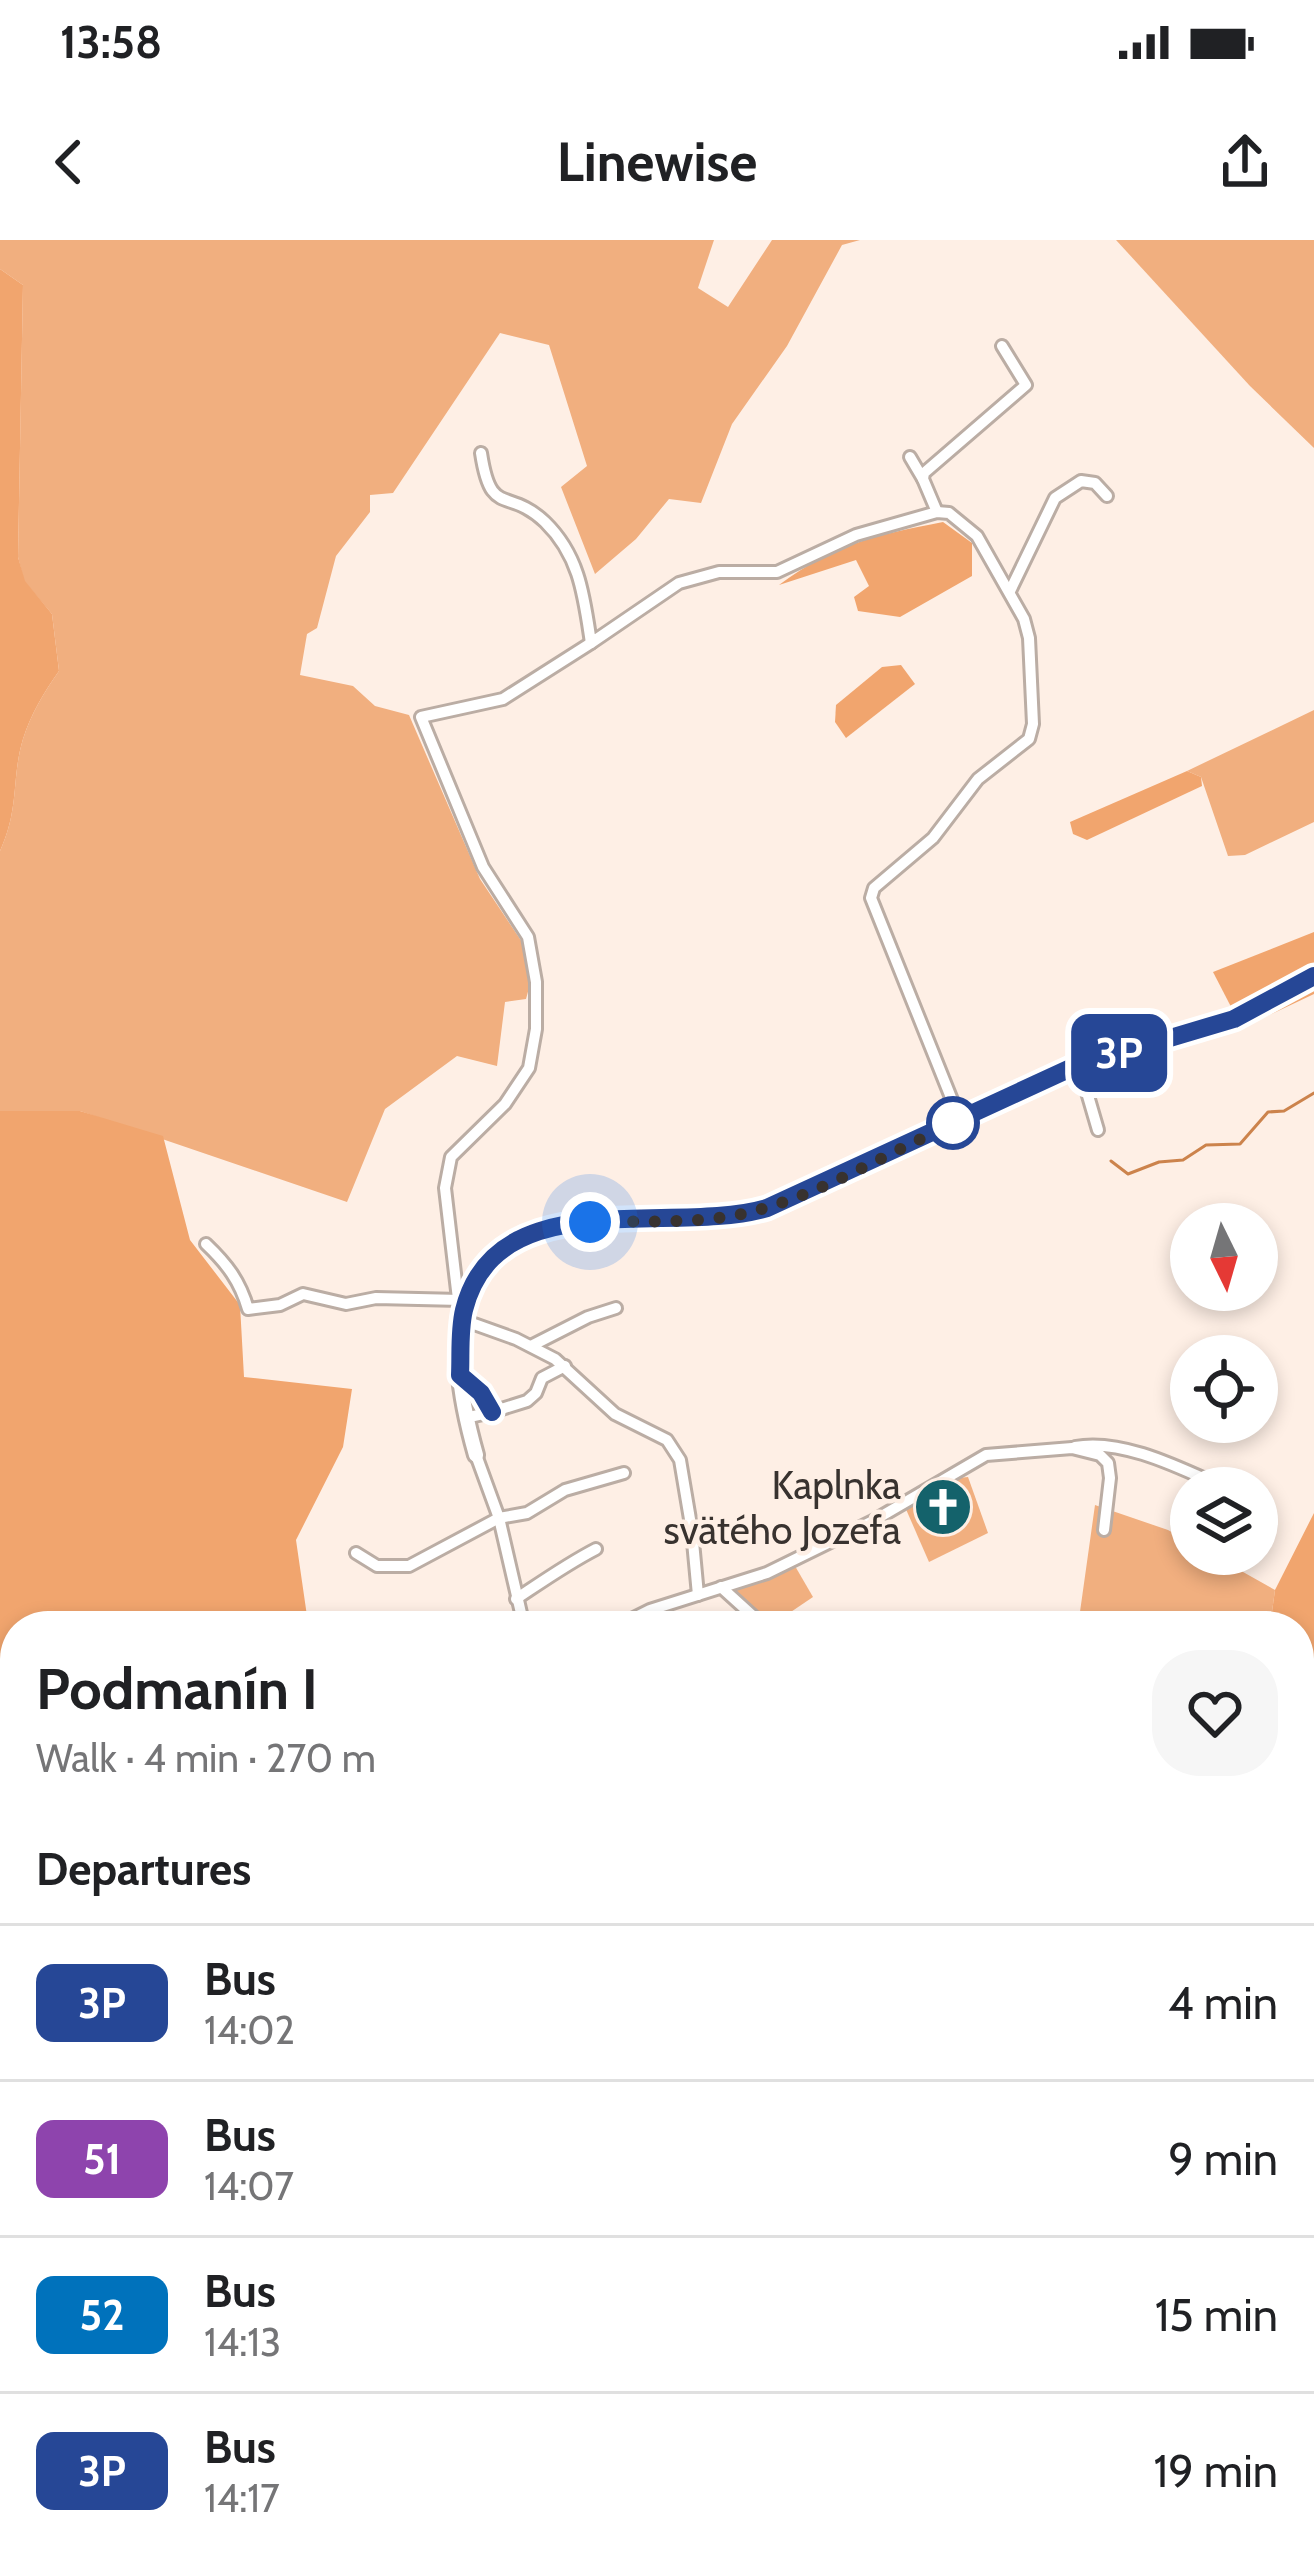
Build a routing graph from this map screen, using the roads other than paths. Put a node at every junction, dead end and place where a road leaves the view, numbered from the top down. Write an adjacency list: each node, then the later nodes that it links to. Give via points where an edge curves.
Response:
1 (1002, 346): 4 (street, via 1026,385)
2 (481, 452): 8 (street, via 486,487 542,519 574,561)
3 (910, 457): 4 (street)
4 (923, 479): 6 (street)
5 (1107, 496): 7 (street, via 1081,481 1055,498)
6 (938, 512): 7 (street, via 976,536); 8 (street, via 856,535 778,572 719,572 679,583)
7 (1010, 591): 11 (street, via 1029,638 1029,739 978,779 871,898)
8 (591, 643): 14 (street, via 502,699 421,717 484,867 528,937 536,982 529,1068 452,1157 446,1188)
9 (1314, 976): 10 (street, via 1234,1019)
10 (1079, 1065): 11 (street); 12 (street)
11 (960, 1120): 14 (street, via 750,1213 572,1223 523,1236 487,1265)
12 (1098, 1130)
13 (206, 1244): 14 (street, via 228,1264 248,1309 303,1294 346,1304)
14 (462, 1300): 16 (street)
15 (616, 1308): 17 (street)
16 (463, 1320): 17 (street); 19 (street)
17 (531, 1346): 18 (street)
18 (565, 1366): 20 (street, via 542,1378 526,1401); 31 (street, via 616,1414 667,1440 680,1460)
19 (460, 1375): 20 (street); 21 (street)
20 (492, 1412): 21 (street)
21 (465, 1418): 23 (street)
22 (1072, 1448): 24 (street, via 1129,1452); 27 (street, via 1108,1463); 30 (street, via 986,1455 873,1521)
23 (476, 1456): 26 (street)
24 (1170, 1467)
25 (624, 1473): 26 (street)
26 (499, 1518): 29 (street, via 409,1566 377,1566); 32 (street)
27 (1104, 1530)
28 (596, 1549): 32 (street)
29 (356, 1553)
30 (721, 1587): 31 (street); 35 (street)
31 (698, 1595): 34 (street)
32 (516, 1599): 33 (street)
33 (520, 1611)
34 (648, 1611)
35 (747, 1611)

